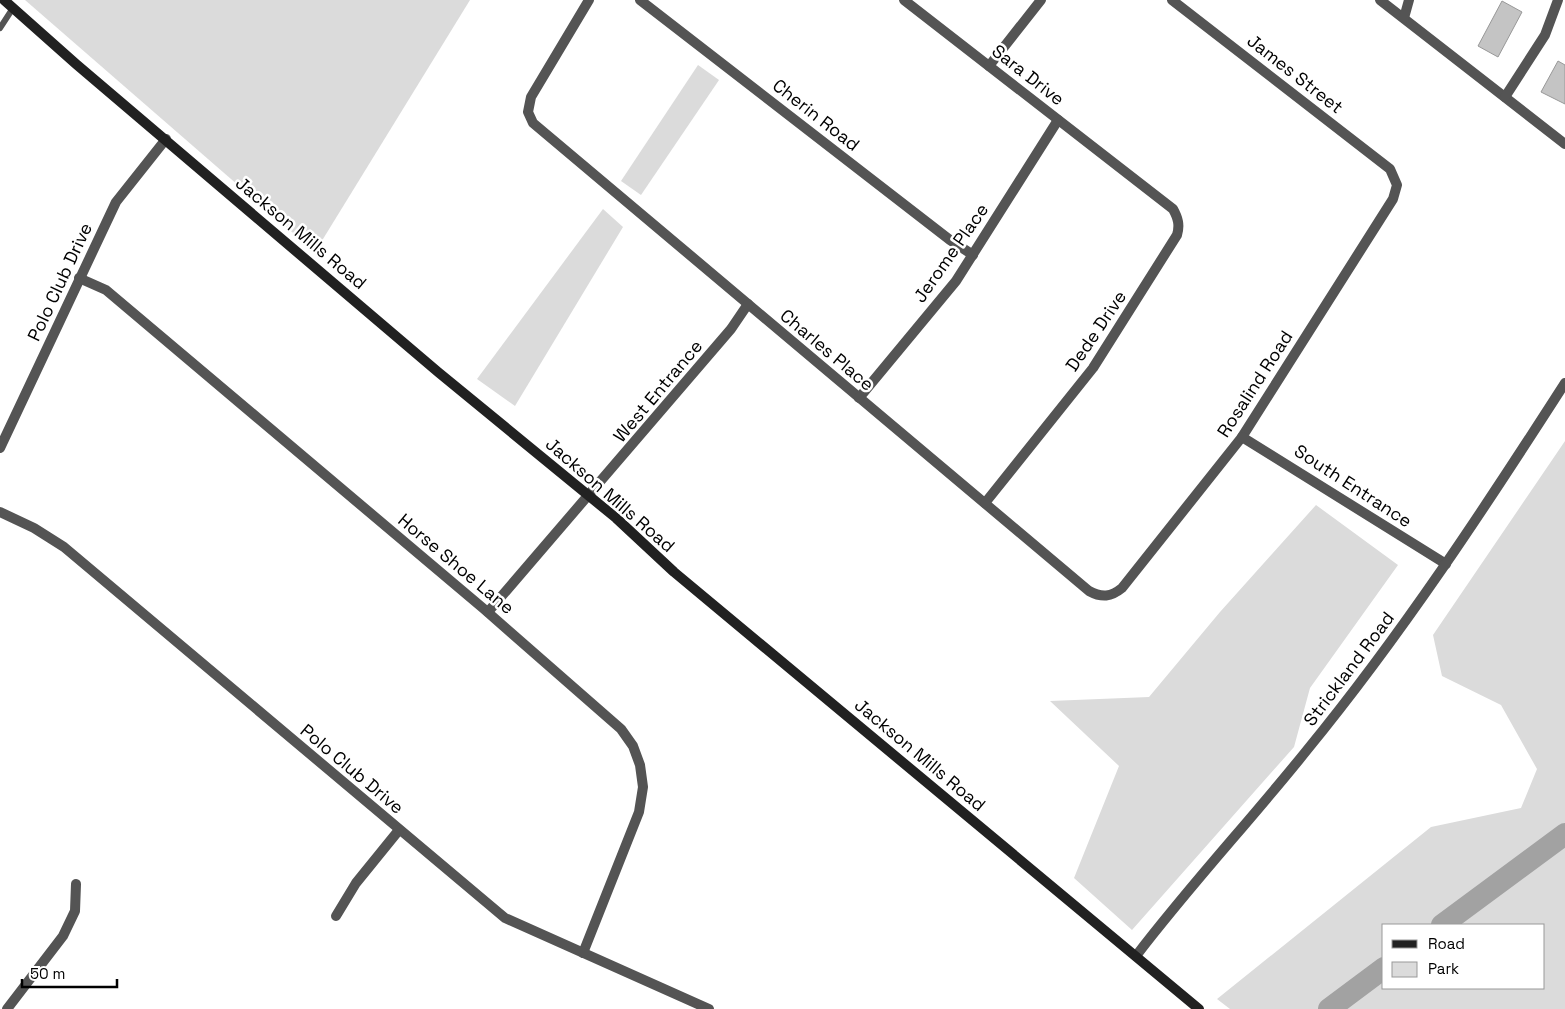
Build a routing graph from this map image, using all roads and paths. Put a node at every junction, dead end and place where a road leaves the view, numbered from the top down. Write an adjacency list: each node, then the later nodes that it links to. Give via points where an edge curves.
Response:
1 (4, 0): 10 (main road, Jackson Mills Road)
2 (589, 0): 22 (street, Charles Place, via 531,97 528,112 533,123)
3 (640, 0): 20 (street, Cherin Road)
4 (904, 0): 13 (street, Sara Drive)
5 (1041, 0): 13 (street)
6 (1172, 0): 19 (street, James Street)
7 (1380, 0): 11 (street)
8 (1409, 0): 11 (street)
9 (1558, 0): 14 (street, via 1545,35)
10 (13, 8): 12 (lane); 16 (main road, Jackson Mills Road)
11 (1404, 18): 14 (street)
12 (0, 28)
13 (989, 66): 15 (street, Sara Drive)
14 (1505, 97): 17 (street)
15 (1058, 120): 18 (street, Sara Drive); 20 (street, Jerome Place)
16 (166, 139): 21 (street, Polo Club Drive, via 116,202); 27 (main road, Jackson Mills Road)
17 (1565, 144)
18 (1131, 176): 28 (street, Dede Drive, via 1173,209 1177,216 1177,235 1093,368)
19 (1395, 176): 25 (street, Rosalind Road, via 1397,185 1393,199)
20 (973, 255): 24 (street, Jerome Place, via 956,281)
21 (79, 278): 26 (street, Polo Club Drive); 32 (street, Horse Shoe Lane, via 106,290)
22 (748, 304): 24 (street, Charles Place); 27 (street, West Entrance, via 719,344)
23 (1565, 383): 30 (street, Strickland Road)
24 (859, 398): 28 (street, Charles Place)
25 (1242, 437): 30 (street, South Entrance); 31 (street, Rosalind Road)
26 (0, 448)
27 (588, 496): 32 (street, West Entrance); 37 (main road, Jackson Mills Road, via 674,572)
28 (984, 503): 31 (street, Charles Place, via 1089,592 1099,596)
29 (0, 512): 33 (street, Polo Club Drive, via 64,547)
30 (1446, 564): 37 (street, Strickland Road, via 1308,750)
31 (1115, 594)
32 (488, 612): 36 (street, Horse Shoe Lane, via 621,729 633,746 640,765 643,787 639,812)
33 (399, 830): 35 (street, via 356,883); 36 (street, Polo Club Drive, via 505,918)
34 (76, 884): 38 (street, via 75,911 63,936)
35 (336, 916)
36 (583, 953): 39 (street, Polo Club Drive)
37 (1136, 956): 40 (main road, Jackson Mills Road)
38 (7, 1009)
39 (709, 1009)
40 (1199, 1009)

